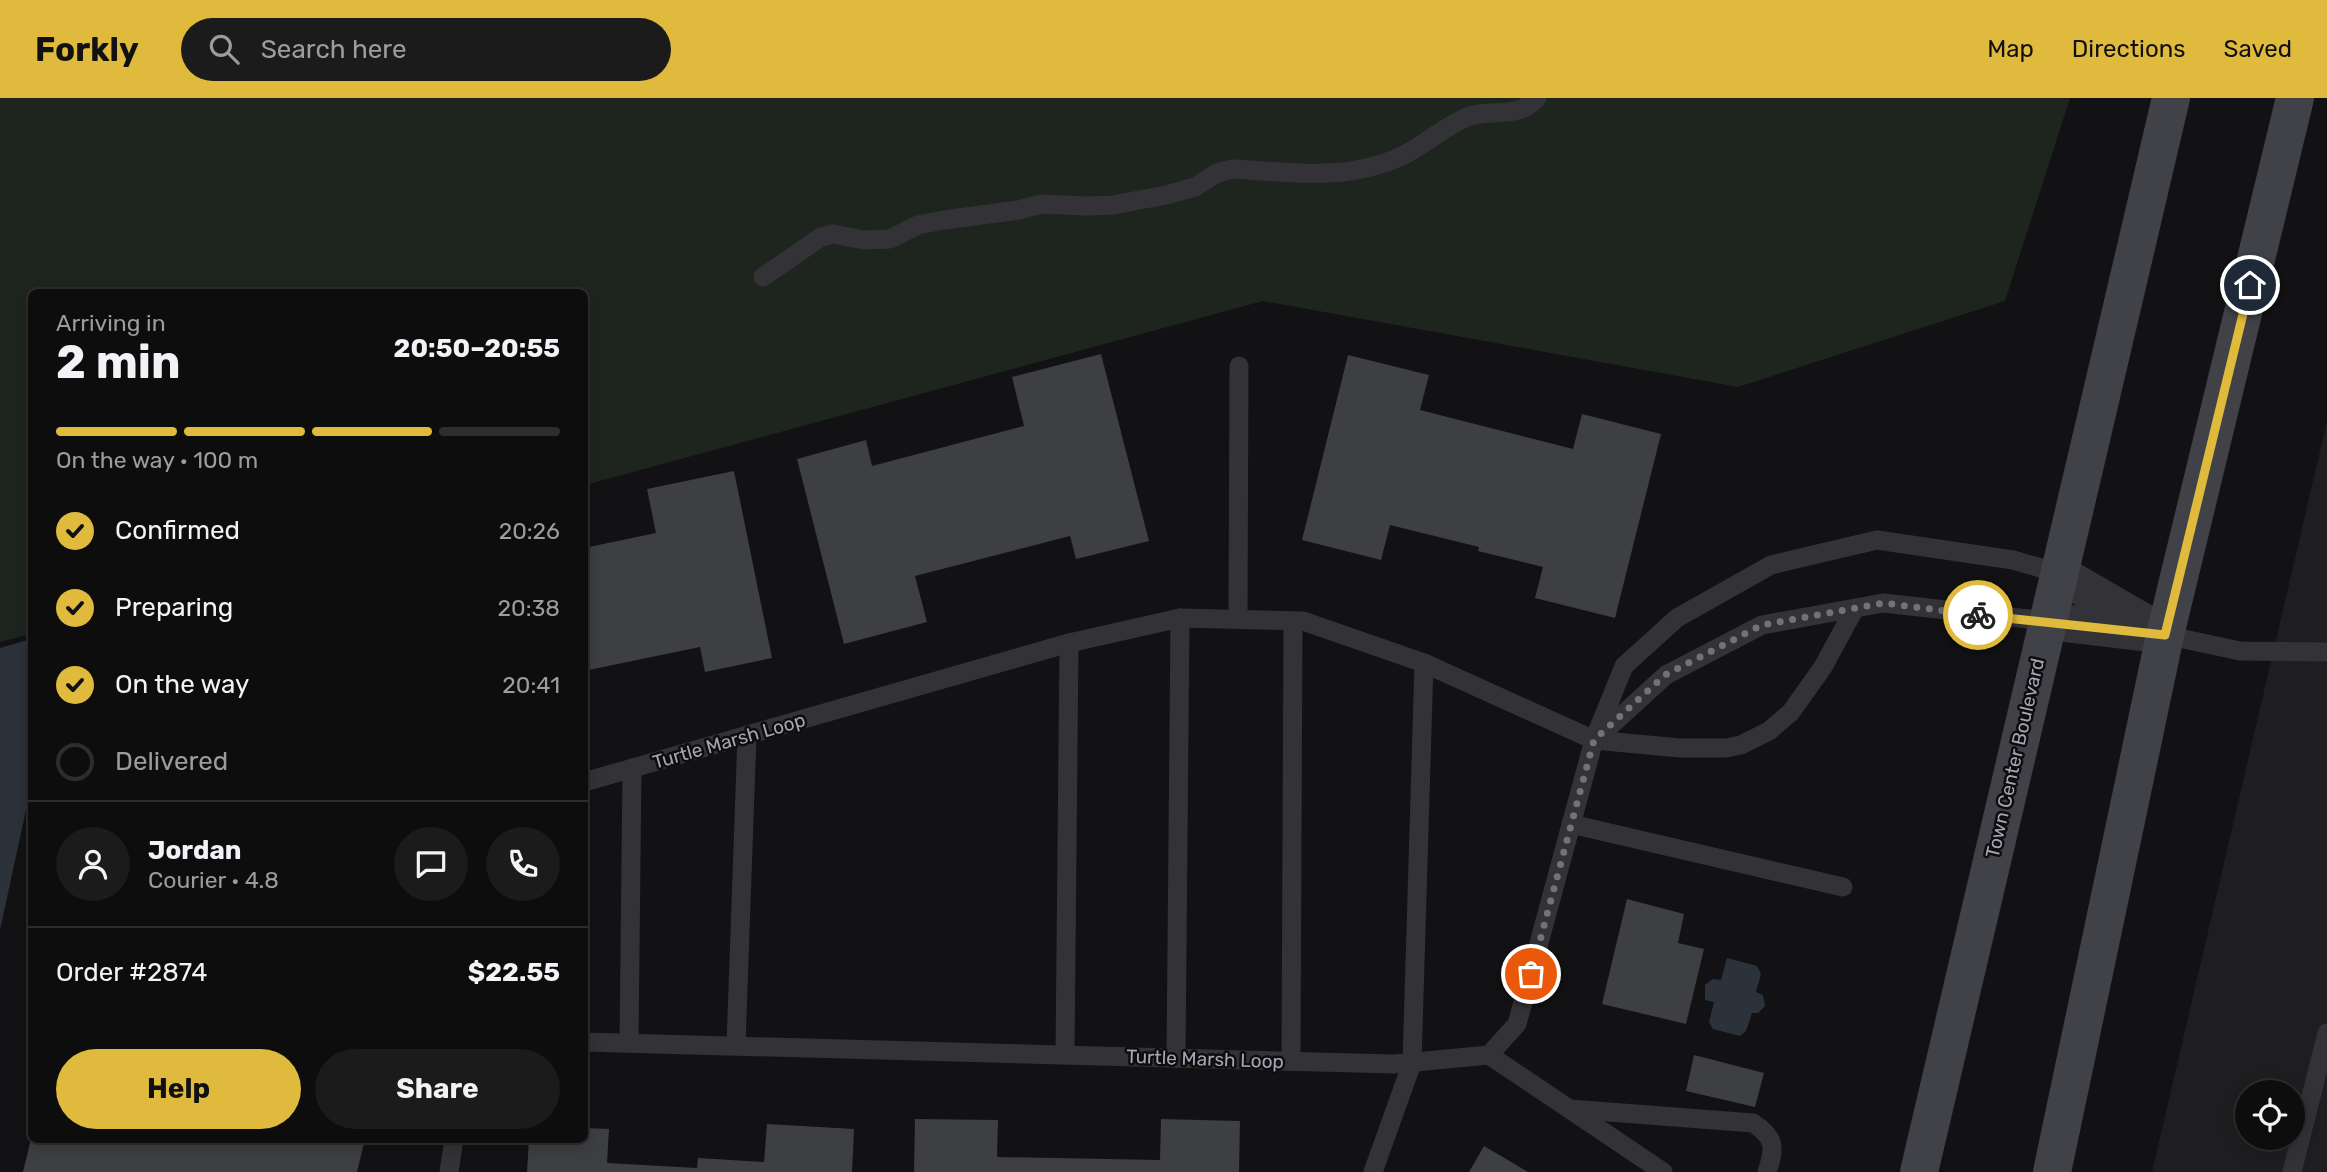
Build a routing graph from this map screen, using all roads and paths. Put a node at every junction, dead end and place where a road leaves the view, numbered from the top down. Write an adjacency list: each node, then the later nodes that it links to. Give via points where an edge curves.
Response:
1 (1537, 98): 4 (lane, via 1518,112 1469,116 1404,155 1372,168 1338,174 1232,169 1195,187 1113,205 1041,204 918,225 890,239 833,234 821,237)
2 (2171, 98): 6 (main road, Town Center Boulevard)
3 (2295, 98): 12 (main road)
4 (763, 277)
5 (1239, 366): 9 (lane)
6 (2059, 573): 11 (main road, Town Center Boulevard); 12 (street); 17 (lane, via 2013,560 1877,540 1771,565 1677,618 1624,666)
7 (1855, 608): 11 (lane, via 1883,603); 17 (lane, via 1762,625 1665,675); 17 (lane, Turtle Marsh Loop, via 1823,667 1791,712 1769,731 1726,748)
8 (1180, 618): 9 (lane, Turtle Marsh Loop); 13 (lane, Turtle Marsh Loop); 28 (lane)
9 (1238, 619): 10 (lane, Turtle Marsh Loop)
10 (1293, 621): 15 (lane, Turtle Marsh Loop); 29 (lane)
11 (2047, 621): 12 (street); 38 (main road, Town Center Boulevard)
12 (2165, 635): 14 (lane, via 2240,651); 39 (main road)
13 (1069, 643): 16 (lane, Turtle Marsh Loop); 26 (lane)
14 (2327, 652)
15 (1424, 663): 17 (lane, Turtle Marsh Loop); 30 (lane)
16 (747, 735): 18 (lane, Turtle Marsh Loop); 25 (lane)
17 (1594, 740): 20 (lane)
18 (632, 768): 19 (lane, Turtle Marsh Loop); 24 (lane)
19 (588, 781)
20 (1571, 824): 21 (lane); 27 (lane, via 1517,1024)
21 (1843, 887)
22 (2327, 1033): 31 (lane)
23 (588, 1042): 24 (lane, Turtle Marsh Loop)
24 (629, 1042): 25 (lane, Turtle Marsh Loop)
25 (736, 1045): 26 (lane, Turtle Marsh Loop)
26 (1065, 1055): 28 (lane, Turtle Marsh Loop)
27 (1489, 1055): 30 (lane, Turtle Marsh Loop); 32 (lane)
28 (1176, 1058): 29 (lane, Turtle Marsh Loop)
29 (1290, 1062): 30 (lane, Turtle Marsh Loop)
30 (1412, 1063): 35 (lane)
31 (2320, 1087): 40 (lane)
32 (1570, 1109): 36 (lane); 37 (lane, via 1753,1123 1771,1141)
33 (453, 1143): 34 (lane)
34 (449, 1172)
35 (1373, 1172)
36 (1663, 1172)
37 (1767, 1172)
38 (1919, 1172)
39 (2052, 1172)
40 (2292, 1172)

